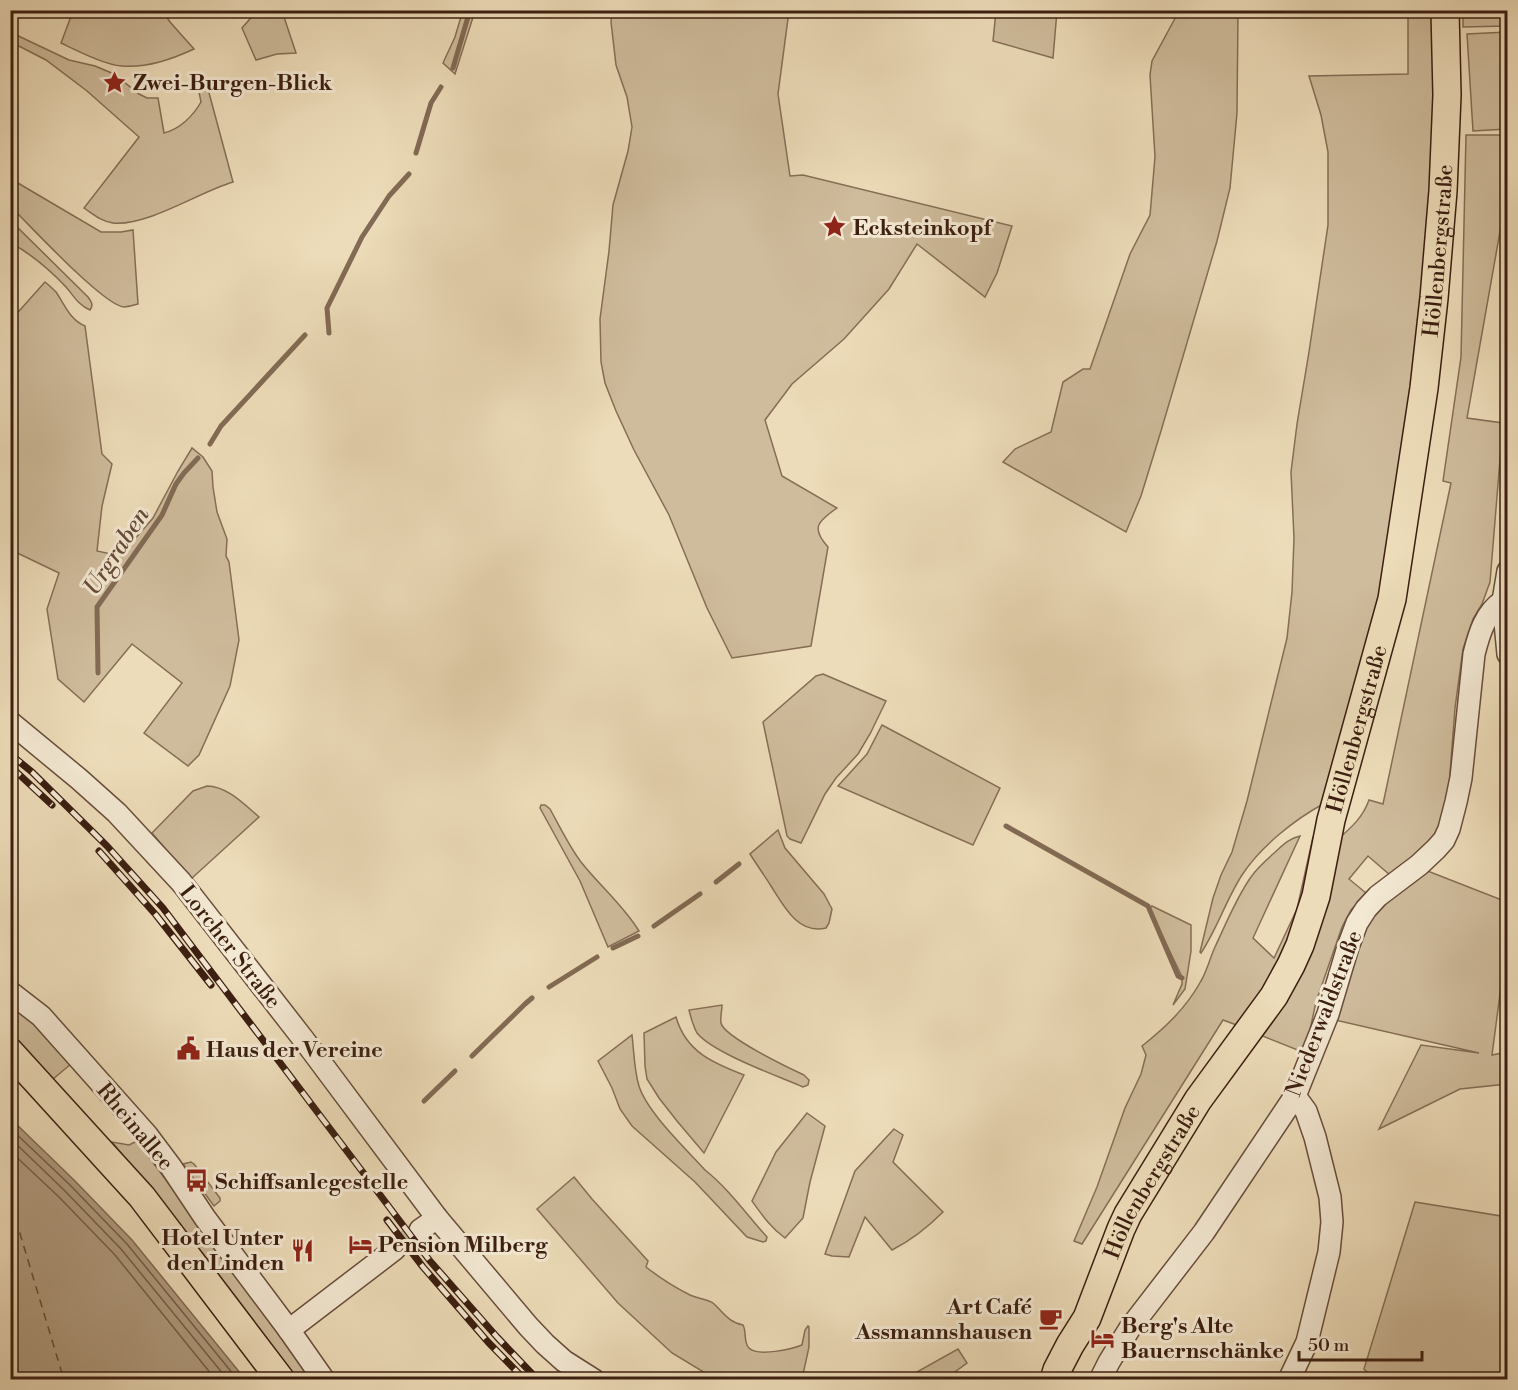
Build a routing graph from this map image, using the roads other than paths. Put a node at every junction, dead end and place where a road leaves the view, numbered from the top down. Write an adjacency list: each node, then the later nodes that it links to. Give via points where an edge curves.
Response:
1 (1445, 10): 14 (main road, Höllenbergstraße, via 1443,191 1424,388 1392,599 1331,819 1316,896 1291,965 1274,996 1198,1100 1128,1214 1087,1318)
2 (1508, 571): 3 (street)
3 (1503, 601): 4 (street); 8 (street, Niederwaldstraße, via 1488,615 1474,654 1461,778 1449,829 1436,849 1378,896 1357,924 1328,1014)
4 (1508, 654)
5 (10, 722): 13 (street, Lorcher Straße, via 117,813 181,882 304,1040 428,1224 545,1344)
6 (10, 992): 10 (street, Rheinallee, via 41,1016 147,1135)
7 (10, 1052): 11 (main road, via 142,1197)
8 (1295, 1096): 15 (street, Niederwaldstraße, via 1204,1232 1130,1328); 16 (street, via 1306,1111 1315,1137 1332,1222 1329,1252 1307,1342)
9 (394, 1249): 10 (street)
10 (290, 1330): 12 (street, Rheinallee)
11 (281, 1380)
12 (324, 1380)
13 (594, 1380)
14 (1054, 1380)
15 (1100, 1380)
16 (1289, 1380)

